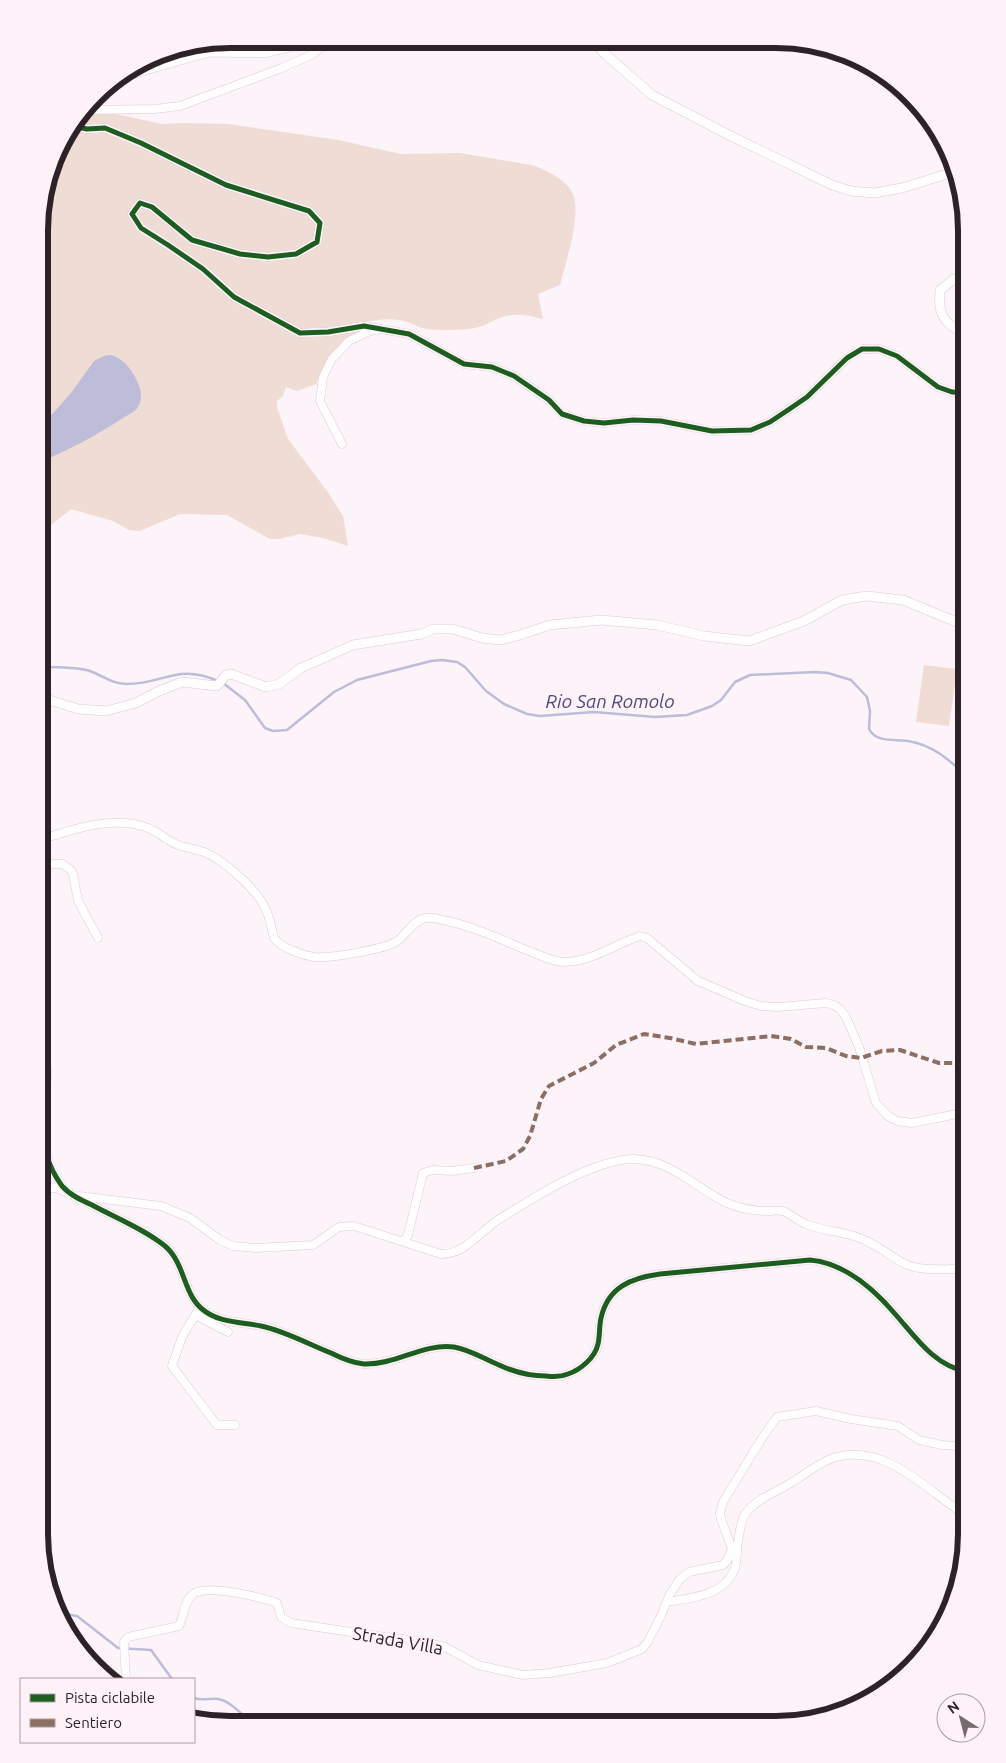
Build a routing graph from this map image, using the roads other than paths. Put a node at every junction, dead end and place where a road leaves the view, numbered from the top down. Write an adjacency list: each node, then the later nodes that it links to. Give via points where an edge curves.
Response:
1 (286, 48): 4 (street, via 265,53 209,52)
2 (321, 48): 5 (street, via 282,68 180,106 155,110)
3 (599, 48): 7 (street, via 658,98 832,185 874,193)
4 (139, 72)
5 (93, 110)
6 (79, 127): 9 (street, via 105,128 226,185 309,211 320,223 317,242 296,254 268,257 240,254 192,240 152,207 140,203 132,214 140,228 203,269 234,297 300,333 364,326)
7 (950, 174)
8 (958, 276): 10 (street, via 940,290 939,304 943,316)
9 (382, 329): 11 (street, via 409,334 464,364 492,367 514,376 549,400 562,414 584,421 633,420 712,431 751,430 788,410 847,358 862,349 879,349 897,356 938,386); 12 (street, via 372,330 349,342 332,359 323,377 320,401)
10 (958, 330)
11 (958, 392)
12 (342, 444)
13 (958, 623): 14 (street, via 902,600 867,596 842,600 804,621 749,642 657,625 601,620 550,625 500,640 453,629 433,630 352,645 301,668 279,684 266,687 231,674 217,686 182,682 136,703 106,710 78,709)
14 (48, 700)
15 (48, 837): 18 (street, via 89,826 126,824 150,829 179,846 204,852 216,858 257,895 278,942 314,957 324,958 394,943 426,918 458,923 564,962 585,958 640,936 647,938 698,981 745,1001 778,1008 826,1003 841,1010 859,1047 876,1104 888,1116 897,1121 912,1122)
16 (48, 864): 17 (street, via 62,864 71,870 78,901)
17 (98, 938)
18 (958, 1114)
19 (48, 1159): 22 (street, via 62,1186)
20 (474, 1168): 23 (street, via 422,1173)
21 (48, 1188): 22 (street, via 56,1188)
22 (74, 1196): 23 (street, via 161,1206 190,1218 233,1246 313,1245 339,1227 354,1226); 25 (street, via 152,1237 166,1248 176,1261 189,1293)
23 (404, 1241): 24 (street, via 449,1254 464,1248 496,1221 570,1179 616,1162 637,1159 670,1169 728,1204 780,1210 811,1226 876,1244 904,1263 918,1268)
24 (958, 1268)
25 (200, 1307): 26 (street); 28 (street, via 212,1316 263,1326 363,1364 395,1360 433,1347 451,1347 467,1350 517,1372 550,1377 566,1375 588,1360 598,1346 607,1303 615,1291 630,1281 660,1274 817,1261 838,1266 865,1284 931,1354)
26 (195, 1315): 27 (street); 29 (street, via 182,1337 172,1366 217,1424)
27 (228, 1332)
28 (958, 1369)
29 (235, 1425)
30 (958, 1445): 32 (street, via 919,1440 898,1426 816,1411 777,1417 720,1513)
31 (958, 1510): 32 (street, via 881,1459 837,1456 759,1501 746,1512)
32 (734, 1552): 33 (street, Strada Villa, via 722,1565 689,1572 673,1588); 33 (street, via 736,1565 720,1588 693,1598)
33 (667, 1602): 34 (street, Strada Villa, via 642,1649 607,1663 523,1675 478,1665 445,1647 419,1641 291,1623 281,1617 277,1602 204,1590 188,1599 179,1626 128,1637 124,1642)
34 (126, 1678)

